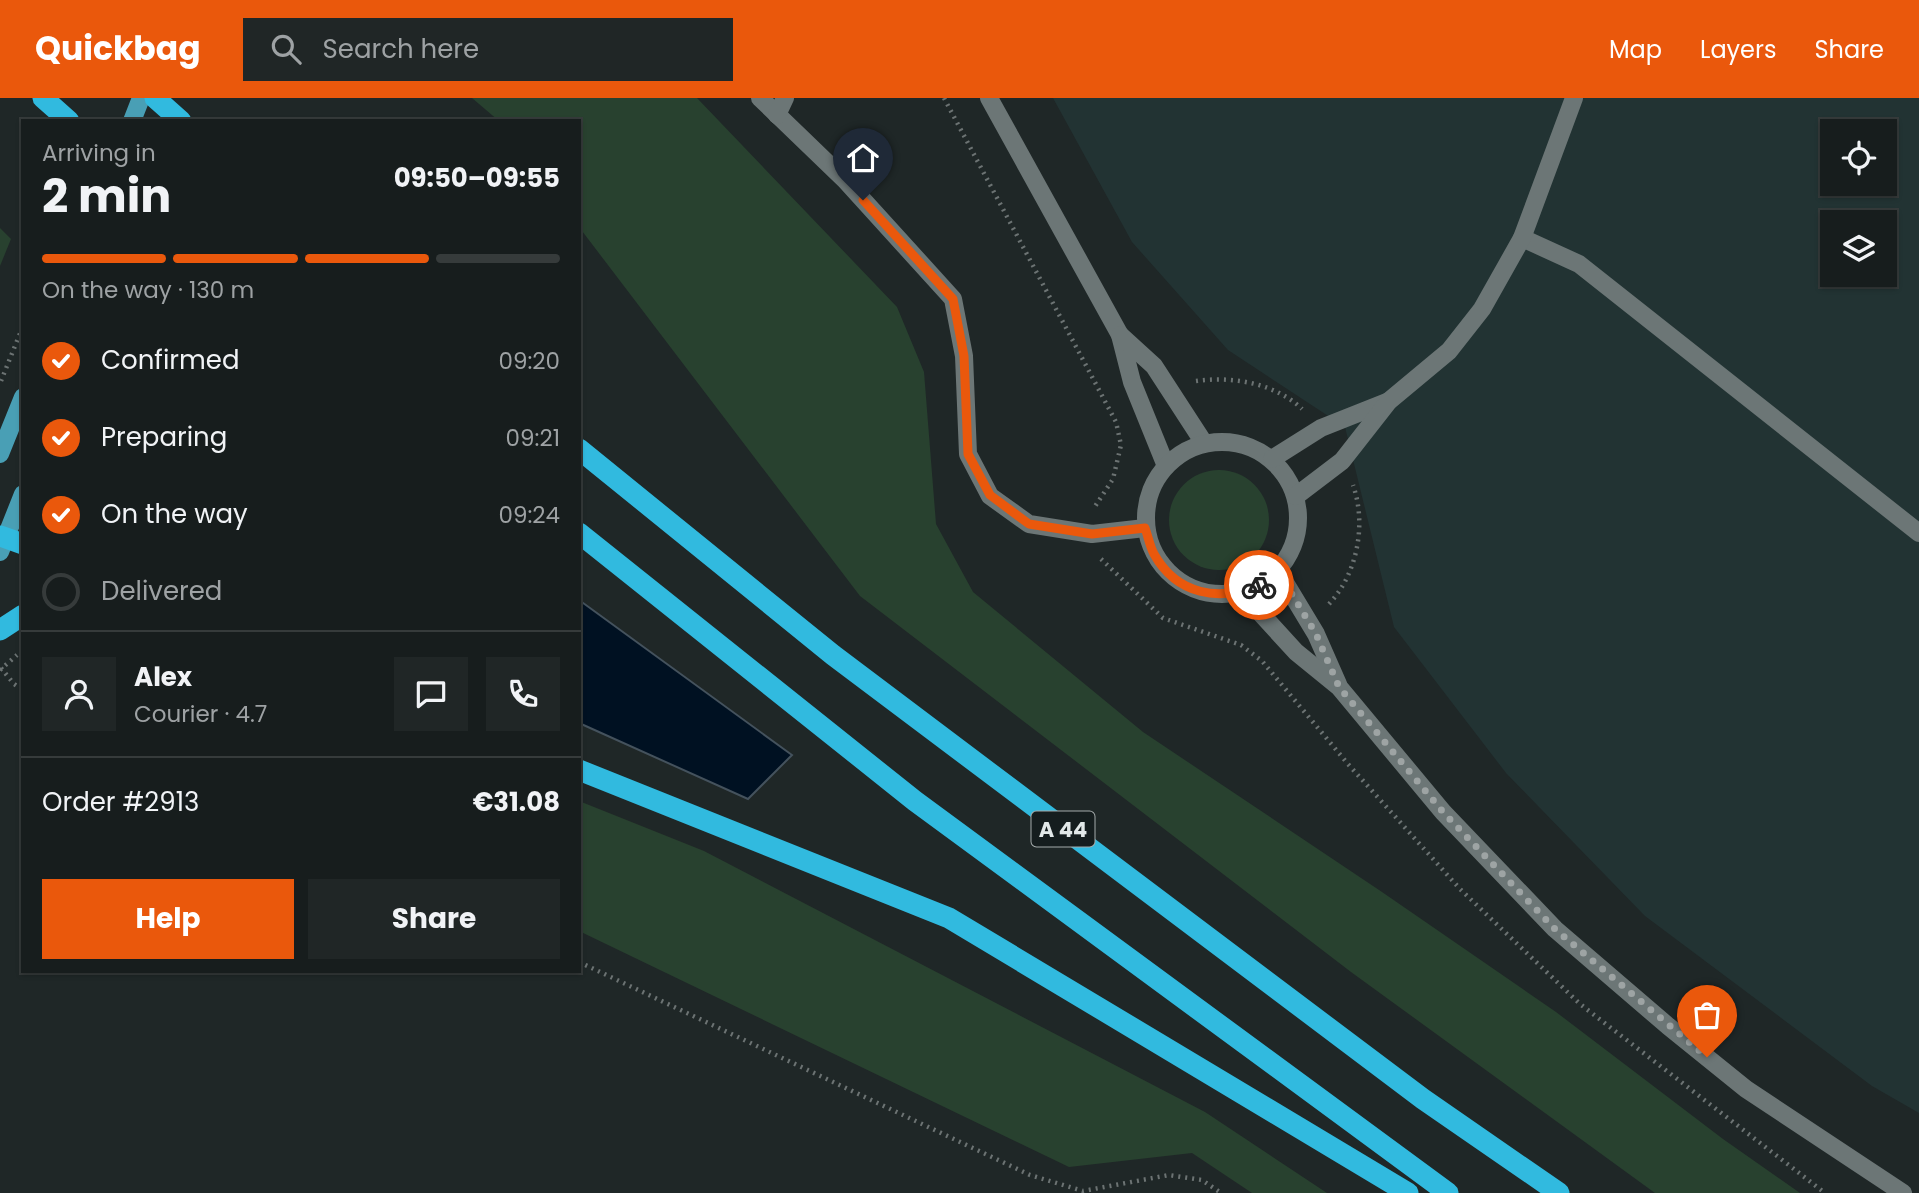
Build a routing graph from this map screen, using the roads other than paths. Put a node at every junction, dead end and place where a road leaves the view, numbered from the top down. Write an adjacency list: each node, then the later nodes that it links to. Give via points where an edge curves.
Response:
1 (43, 98): 10 (highway)
2 (141, 98): 11 (main road)
3 (155, 98): 13 (highway)
4 (176, 98): 12 (main road)
5 (760, 98): 9 (street)
6 (785, 98): 9 (street)
7 (989, 98): 15 (street)
8 (1574, 98): 14 (street)
9 (777, 115): 25 (street, via 845,180 953,299 964,356 968,454 990,495 1029,524 1092,534)
10 (67, 119)
11 (133, 119)
12 (168, 119)
13 (179, 119)
14 (1522, 238): 16 (street, via 1482,309 1449,351); 26 (street, via 1579,264)
15 (1120, 335): 18 (street, via 1154,366); 22 (street, via 1132,382)
16 (1389, 401): 21 (street, via 1321,428); 23 (street, via 1342,461)
17 (21, 402): 20 (main road)
18 (1204, 443): 21 (street, via 1240,443); 22 (street)
19 (581, 451): 37 (highway, A 44, via 833,655 1423,1099)
20 (0, 454)
21 (1272, 459): 23 (street)
22 (1166, 466): 25 (street, via 1153,484)
23 (1296, 496): 29 (street, via 1297,536)
24 (21, 500): 28 (main road)
25 (1145, 528): 30 (street, via 1161,564 1191,589 1216,595)
26 (1919, 533)
27 (581, 535): 36 (highway, A 44, via 915,801)
28 (7, 542)
29 (1278, 571): 30 (street); 33 (street, via 1316,634)
30 (1242, 593): 33 (street, via 1296,652)
31 (21, 616): 32 (highway)
32 (0, 629)
33 (1339, 687): 38 (street, via 1443,812 1555,929 1746,1089)
34 (581, 771): 35 (highway, via 949,918)
35 (1408, 1193)
36 (1448, 1193)
37 (1559, 1193)
38 (1903, 1193)

